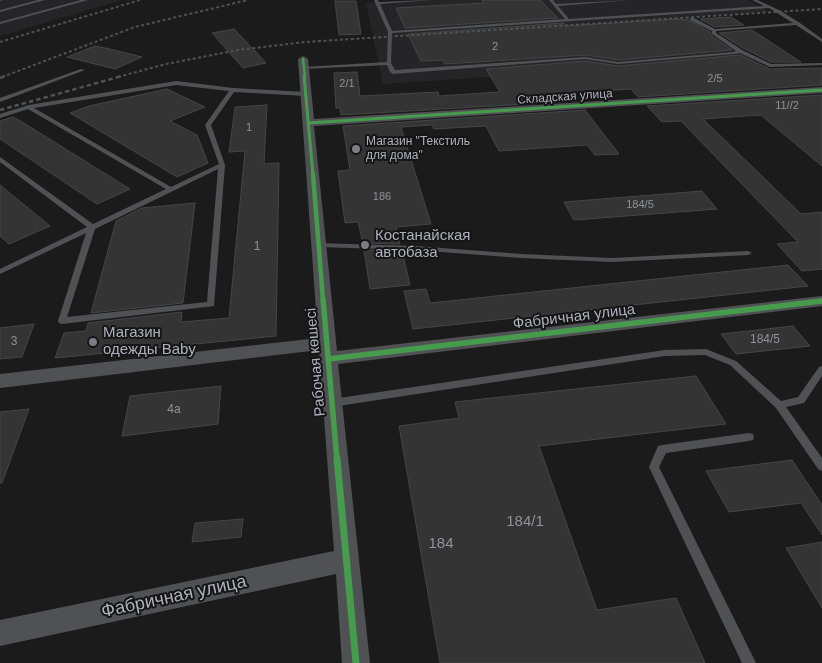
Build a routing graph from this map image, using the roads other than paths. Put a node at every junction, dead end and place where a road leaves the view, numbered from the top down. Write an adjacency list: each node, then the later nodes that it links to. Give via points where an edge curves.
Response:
1 (43, 0): 10 (lane)
2 (86, 0): 13 (lane)
3 (430, 0): 7 (lane)
4 (551, 0): 8 (lane)
5 (629, 0): 8 (lane)
6 (754, 0): 9 (lane)
7 (377, 2): 16 (lane)
8 (556, 6): 12 (lane)
9 (770, 7): 12 (lane); 14 (lane)
10 (0, 11)
11 (692, 19): 15 (lane)
12 (568, 20): 16 (lane)
13 (0, 23)
14 (798, 24): 15 (lane); 17 (lane)
15 (714, 30): 18 (lane)
16 (390, 32): 19 (lane)
17 (822, 41)
18 (740, 52): 19 (lane, via 618,63 585,58 393,72); 21 (lane, via 770,66)
19 (389, 63): 20 (lane)
20 (304, 64): 25 (street, Рабочая көшесі)
21 (822, 64)
22 (83, 70): 26 (lane)
23 (233, 90): 25 (lane); 27 (lane, via 176,83); 31 (lane, via 208,125)
24 (822, 90): 29 (street, Складская улица)
25 (306, 94): 29 (street, Рабочая көшесі)
26 (0, 100)
27 (29, 107): 28 (lane); 32 (lane)
28 (0, 116)
29 (308, 123): 34 (street, Рабочая көшесі)
30 (0, 160): 33 (lane)
31 (222, 165): 32 (lane); 33 (lane, via 211,304 62,321)
32 (172, 190): 33 (lane)
33 (92, 227): 36 (lane)
34 (319, 246): 35 (lane, via 415,248 612,260); 38 (street, Рабочая көшесі)
35 (748, 253)
36 (1, 270)
37 (822, 300): 38 (street, Фабричная улица)
38 (328, 351): 40 (street, Фабричная улица); 41 (street, Рабочая көшесі)
39 (822, 369): 42 (lane, via 801,400)
40 (0, 381)
41 (332, 403): 42 (lane, via 665,353 706,352 733,363); 45 (street, Рабочая көшесі)
42 (779, 405): 44 (lane)
43 (750, 437): 48 (lane, via 662,450 654,467)
44 (822, 466)
45 (348, 560): 46 (street, Фабричная улица); 47 (street, Рабочая көшесі)
46 (0, 633)
47 (356, 663)
48 (749, 663)

